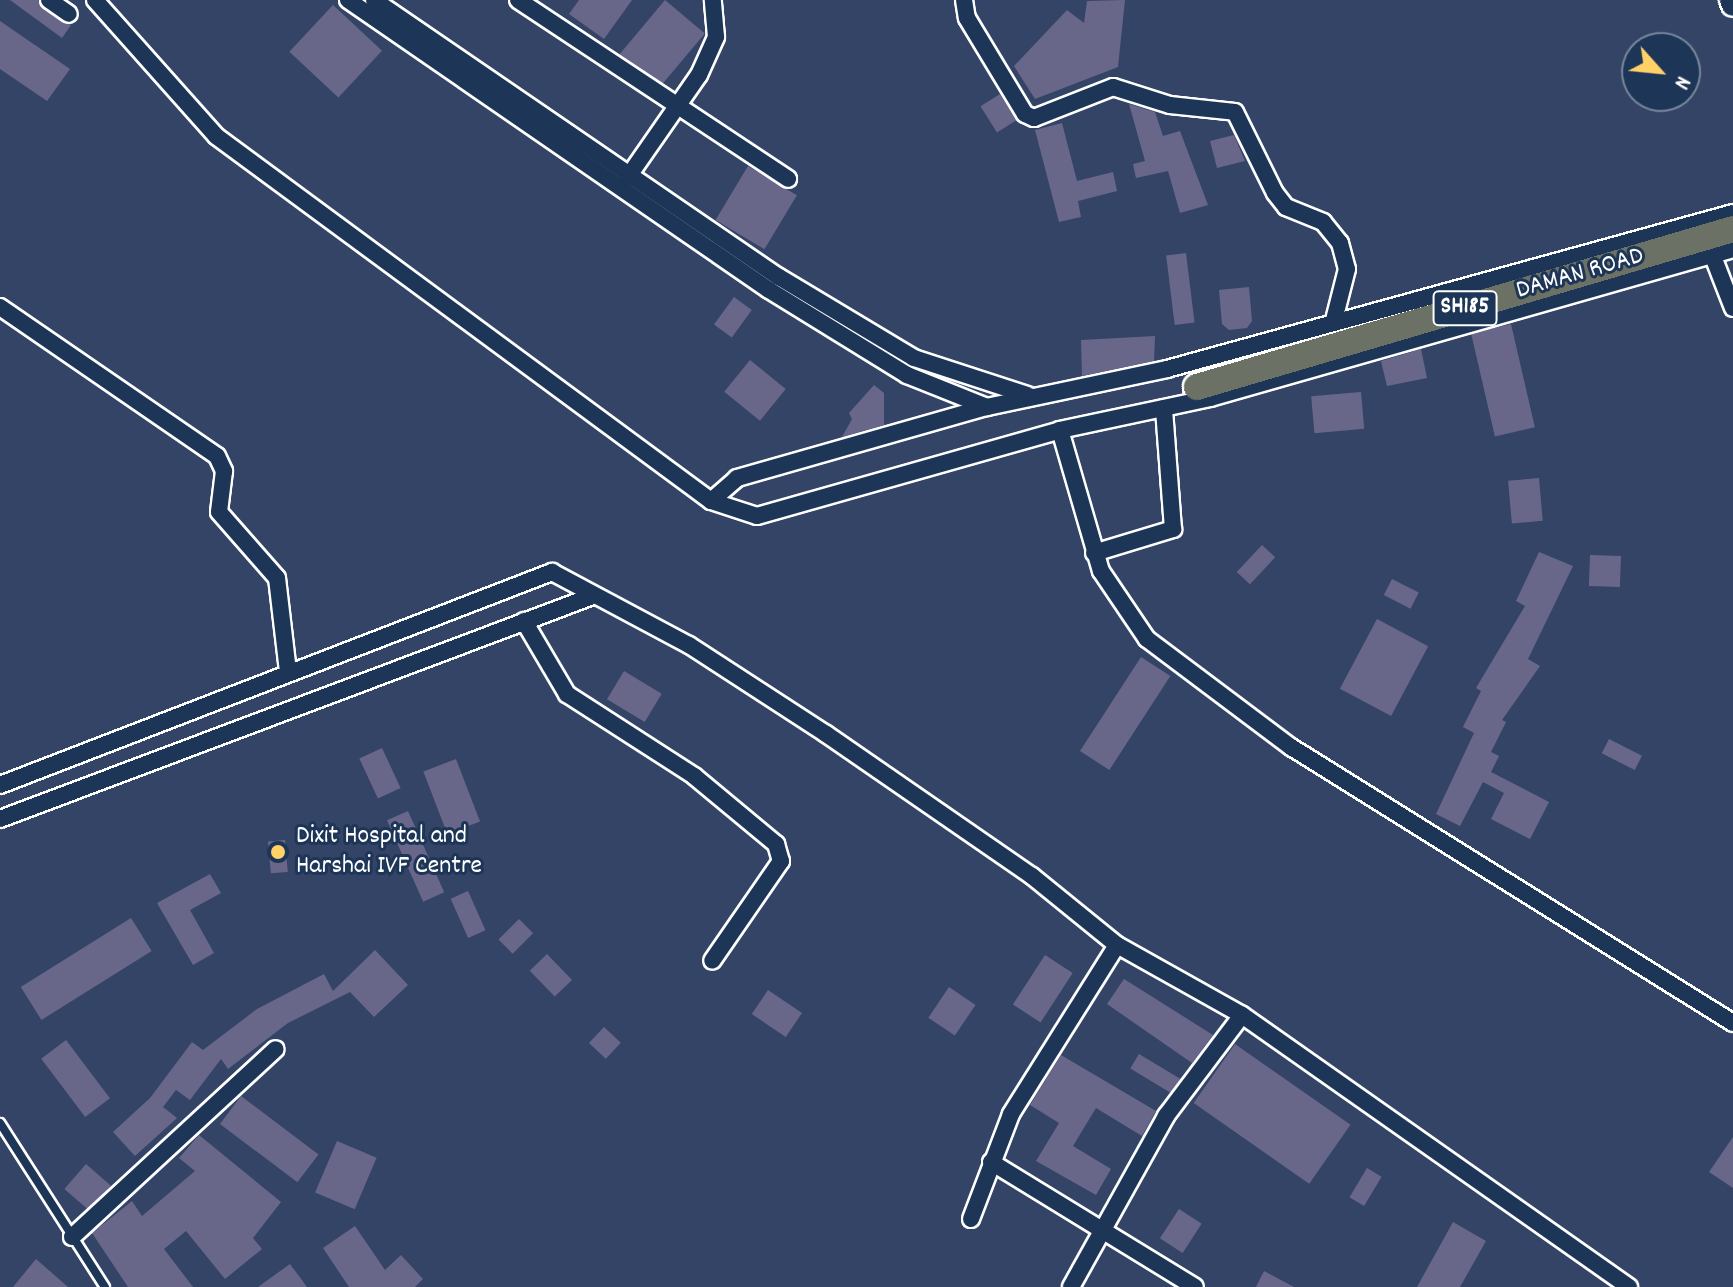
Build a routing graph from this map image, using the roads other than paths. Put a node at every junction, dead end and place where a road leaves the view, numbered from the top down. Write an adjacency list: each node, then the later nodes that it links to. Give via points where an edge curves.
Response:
1 (49, 0): 8 (street)
2 (95, 0): 25 (street, via 216,136)
3 (348, 0): 9 (street)
4 (374, 0): 9 (street)
5 (713, 0): 10 (street, via 716,37)
6 (964, 0): 19 (street, via 967,18 1025,114 1034,118 1113,87 1170,105 1235,112 1286,207 1307,210 1340,243 1347,269)
7 (527, 2): 10 (street)
8 (69, 14)
9 (450, 62): 11 (street); 22 (street, via 769,290 907,375)
10 (678, 105): 11 (street); 12 (street)
11 (628, 177): 21 (street, via 914,358)
12 (788, 179)
13 (1733, 213): 19 (street)
14 (1733, 229): 20 (main road, DAMAN ROAD / SH185)
15 (1733, 249): 16 (street)
16 (1712, 254): 18 (street); 23 (street)
17 (0, 307): 29 (street, via 217,456 224,471 219,512 277,578)
18 (1733, 308)
19 (1334, 320): 21 (street, via 1167,369)
20 (1197, 387)
21 (1033, 396): 22 (street)
22 (987, 407): 25 (street, via 737,478)
23 (1164, 408): 24 (street); 26 (street, via 1173,529)
24 (1060, 430): 25 (street, via 757,516); 26 (street)
25 (711, 501)
26 (1094, 553): 35 (street, via 1136,628 1235,706 1420,831)
27 (590, 597): 28 (street); 29 (street, via 552,572); 32 (street, via 689,645 826,734 1032,876)
28 (524, 621): 31 (street); 33 (street, via 567,694 694,776 776,844 781,861)
29 (288, 672): 30 (street)
30 (0, 785)
31 (0, 819)
32 (1117, 945): 34 (street); 38 (street, via 1011,1114)
33 (712, 961)
34 (1242, 1015): 40 (street, via 1166,1116); 45 (street)
35 (1733, 1023)
36 (276, 1049): 41 (street)
37 (0, 1123): 41 (lane)
38 (991, 1162): 39 (street); 40 (street)
39 (971, 1219)
40 (1105, 1229): 43 (street); 44 (street)
41 (72, 1237): 42 (lane)
42 (105, 1287)
43 (1071, 1287)
44 (1195, 1287)
45 (1629, 1287)

